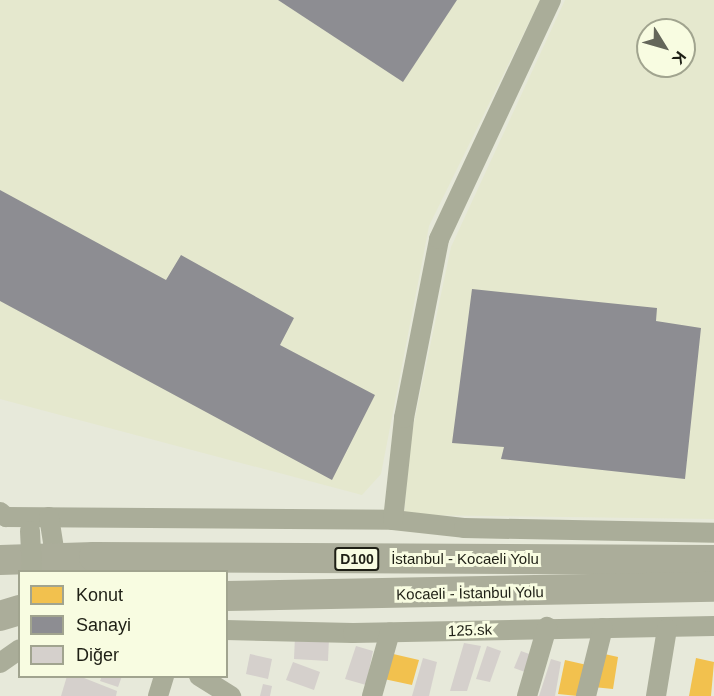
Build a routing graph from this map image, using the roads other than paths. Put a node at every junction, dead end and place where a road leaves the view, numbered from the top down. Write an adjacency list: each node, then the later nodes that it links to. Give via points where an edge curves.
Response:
1 (552, 0): 4 (street, via 439,239 404,418)
2 (0, 512): 3 (street, via 6,517)
3 (49, 518): 4 (street); 8 (street)
4 (393, 520): 6 (street, via 464,528)
5 (30, 531): 12 (street, bridge)
6 (714, 533)
7 (0, 546): 8 (highway)
8 (54, 549): 9 (highway)
9 (94, 557): 10 (highway, İstanbul - Kocaeli Yolu / D100); 11 (highway, İstanbul - Kocaeli Yolu / D100)
10 (0, 560)
11 (714, 560)
12 (32, 570)
13 (714, 587): 14 (highway, Kocaeli - İstanbul Yolu)
14 (228, 596)
15 (0, 598): 16 (highway)
16 (18, 598)
17 (18, 611): 18 (highway)
18 (0, 616)
19 (714, 626): 22 (street, 125.sk)
20 (547, 627): 21 (street, 125.sk); 24 (street, 125.sk); 32 (street)
21 (603, 628): 22 (street, 125.sk); 33 (street)
22 (667, 628): 34 (street)
23 (228, 630): 24 (street, 125.sk)
24 (390, 632): 31 (street)
25 (18, 651): 26 (street)
26 (0, 663)
27 (163, 678): 29 (street)
28 (202, 678): 30 (street)
29 (158, 696)
30 (231, 696)
31 (372, 696)
32 (527, 696)
33 (586, 696)
34 (656, 696)

